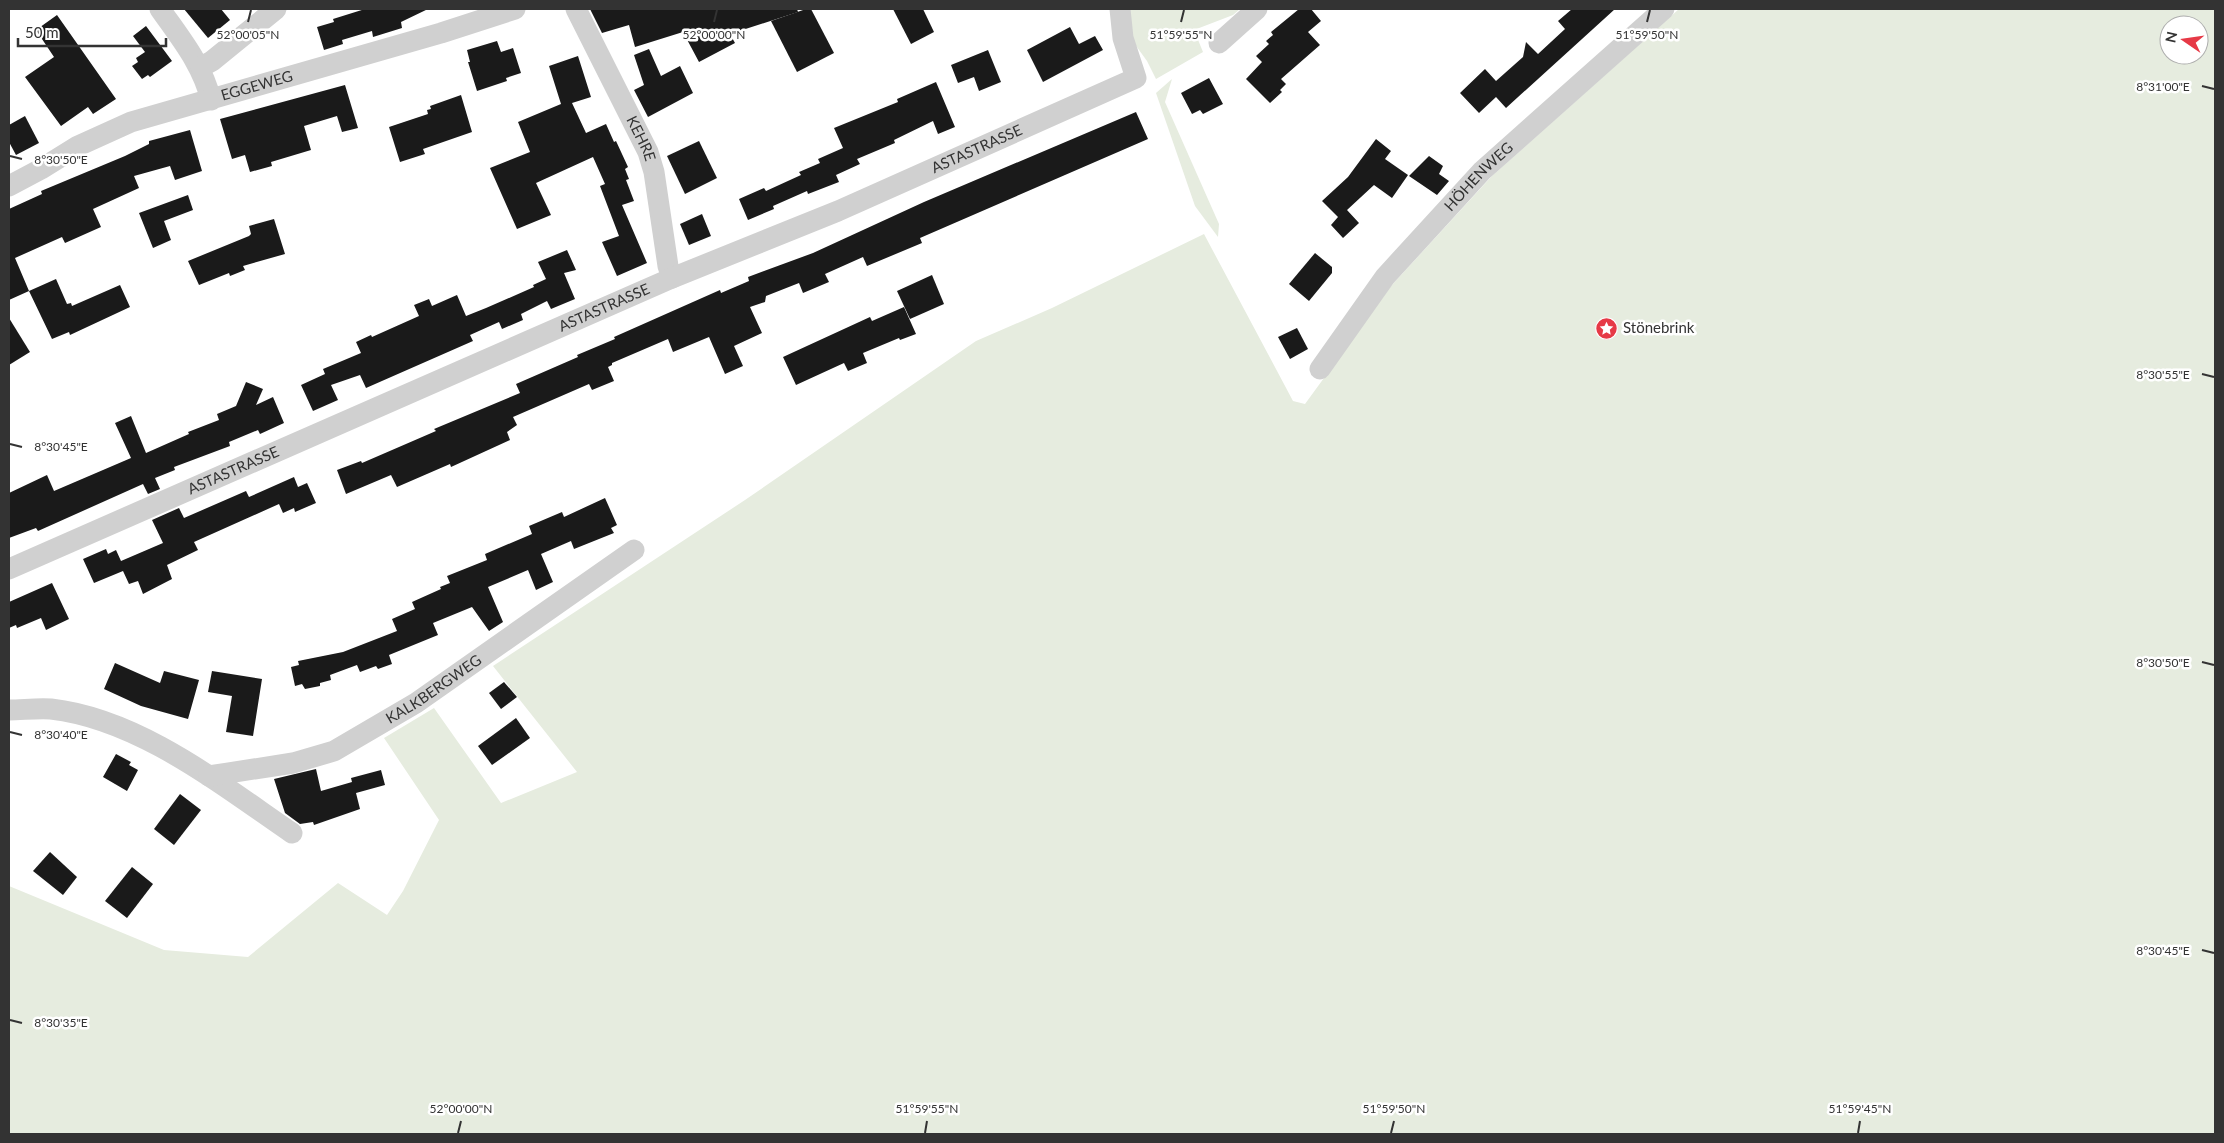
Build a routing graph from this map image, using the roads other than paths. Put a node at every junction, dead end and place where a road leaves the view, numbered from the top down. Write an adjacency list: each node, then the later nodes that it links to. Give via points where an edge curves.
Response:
1 (160, 9): 9 (street)
2 (276, 9): 9 (street)
3 (515, 9): 10 (street, EGGEWEG)
4 (576, 9): 12 (street, KEHRE, via 648,152)
5 (1120, 9): 12 (street, ASTASTRASSE, via 1123,38 1136,78 838,211)
6 (1257, 9): 8 (street)
7 (1664, 9): 13 (street, HÖHENWEG, via 1482,171 1385,277)
8 (1219, 43)
9 (201, 67): 10 (street)
10 (211, 100): 11 (street, EGGEWEG, via 131,122 78,146)
11 (9, 186)
12 (672, 278): 15 (street, ASTASTRASSE)
13 (1320, 369)
14 (634, 550): 17 (street, KALKBERGWEG, via 416,703 334,751 293,763)
15 (9, 569)
16 (9, 710): 17 (street, via 50,709 104,722 147,738)
17 (209, 776): 18 (street)
18 (292, 832)

